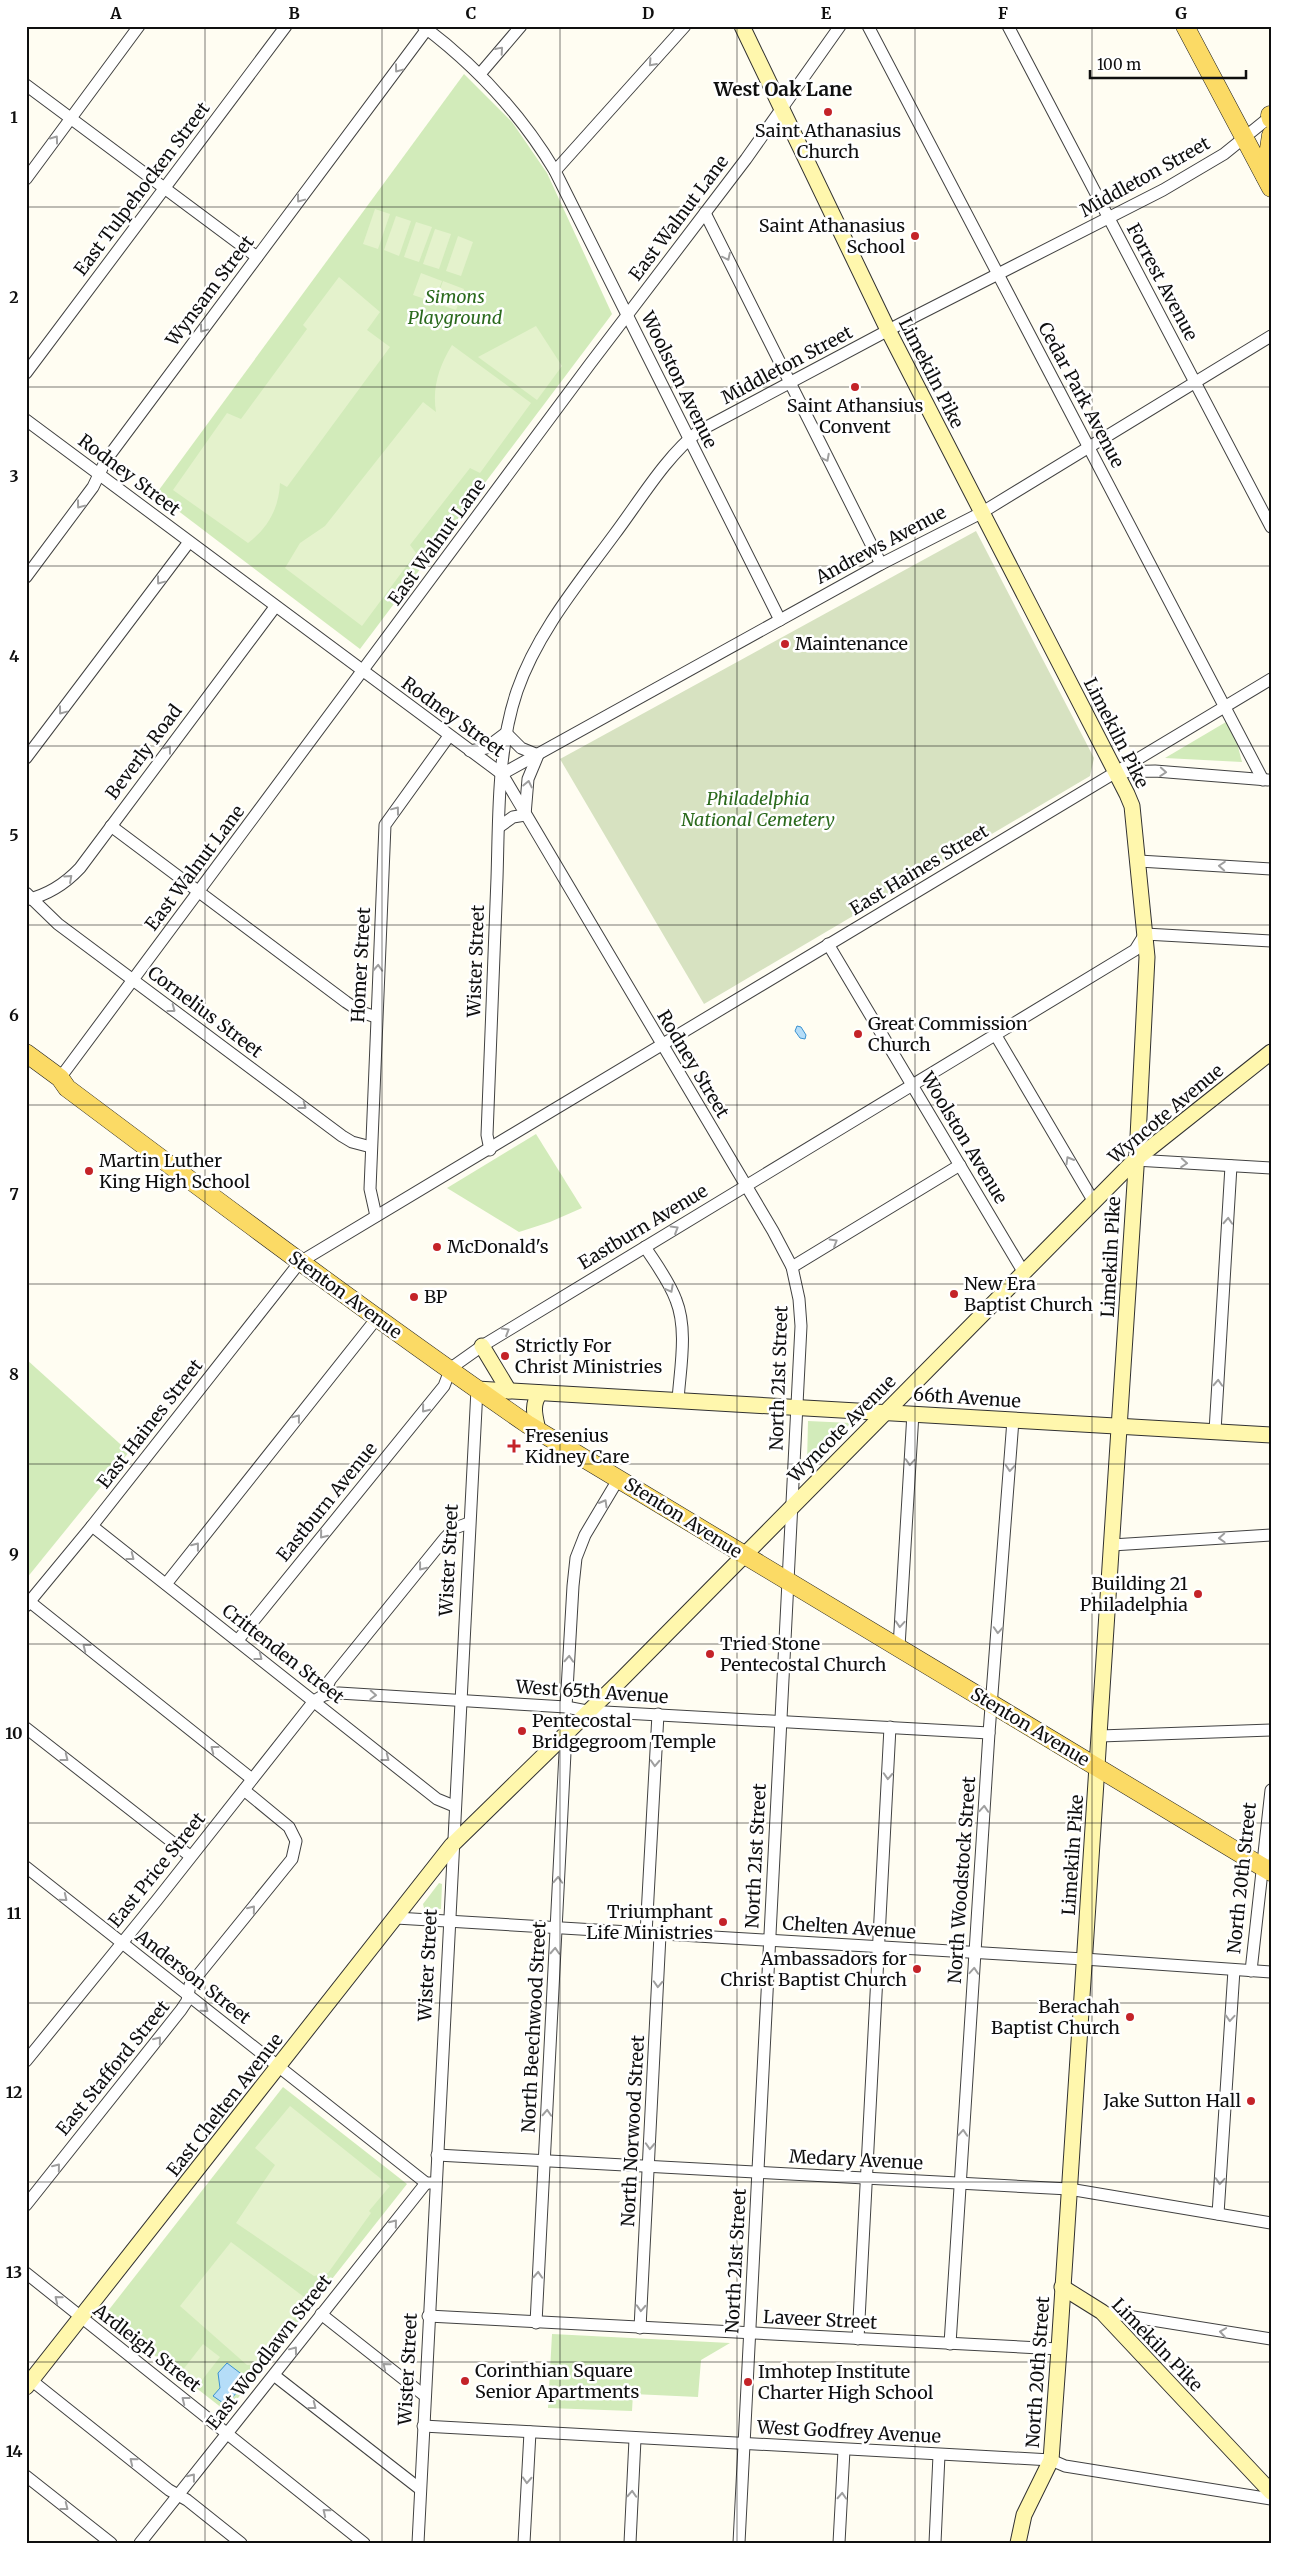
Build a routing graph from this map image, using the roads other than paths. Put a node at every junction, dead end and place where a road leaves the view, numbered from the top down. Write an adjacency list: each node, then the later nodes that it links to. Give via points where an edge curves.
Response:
1 (139, 26): 16 (street)
2 (286, 26): 22 (street, East Tulpehocken Street)
3 (521, 26): 11 (street, one-way to 3)
4 (685, 26): 19 (street, one-way to 19)
5 (742, 26): 13 (street, Limekiln Pike)
6 (840, 26): 13 (street, East Walnut Lane)
7 (868, 26): 26 (street, Cedar Park Avenue)
8 (1008, 26): 24 (street, Forrest Avenue)
9 (1186, 26): 18 (main road)
10 (425, 28): 11 (street, Woolston Avenue); 25 (street, Wynsam Street, one-way to 25)
11 (480, 74): 19 (street, Woolston Avenue, via 521,120)
12 (26, 84): 16 (street)
13 (782, 107): 23 (street, East Walnut Lane); 28 (street, Limekiln Pike)
14 (1271, 111): 15 (street)
15 (1271, 117): 18 (street, Middleton Street)
16 (71, 118): 20 (street, one-way to 16); 22 (street)
17 (1271, 135): 21 (main road)
18 (1244, 136): 21 (main road); 24 (street, Middleton Street, via 1224,154)
19 (555, 171): 27 (street, Woolston Avenue)
20 (26, 178)
21 (1268, 182)
22 (165, 188): 25 (street); 30 (street, East Tulpehocken Street)
23 (705, 213): 27 (street, East Walnut Lane); 31 (street, one-way to 31)
24 (1108, 218): 26 (street, Middleton Street); 32 (street, Forrest Avenue)
25 (257, 257): 36 (street, Wynsam Street, one-way to 36, via 106,460)
26 (998, 274): 28 (street, Middleton Street); 35 (street, Cedar Park Avenue)
27 (627, 315): 34 (street, Woolston Avenue); 44 (street, East Walnut Lane)
28 (888, 330): 31 (street, Middleton Street); 37 (street, Limekiln Pike)
29 (1271, 336): 32 (street, Andrews Avenue)
30 (26, 373)
31 (788, 383): 34 (street, Middleton Street, via 704,428); 40 (street, one-way to 40)
32 (1195, 383): 35 (street, Andrews Avenue); 38 (street, Forrest Avenue)
33 (26, 420): 36 (street, Rodney Street)
34 (688, 440): 43 (street, Woolston Avenue); 47 (street, Middleton Street, via 546,629 517,690)
35 (1090, 448): 37 (street, Andrews Avenue); 46 (street, Cedar Park Avenue)
36 (99, 474): 39 (street, Rodney Street); 41 (street, Wynsam Street, one-way to 41, via 93,487)
37 (981, 513): 40 (street, Andrews Avenue); 52 (street, Limekiln Pike)
38 (1271, 527)
39 (189, 542): 42 (street, Rodney Street); 51 (street, one-way to 51)
40 (880, 564): 43 (street, Andrews Avenue)
41 (26, 577)
42 (275, 606): 44 (street, Rodney Street); 56 (street, Beverly Road, one-way to 42)
43 (780, 620): 50 (street, Andrews Avenue)
44 (363, 672): 48 (street, Rodney Street); 60 (street, East Walnut Lane)
45 (1271, 680): 46 (street)
46 (1226, 707): 52 (street); 54 (street, Cedar Park Avenue)
47 (506, 733): 49 (street, via 486,748); 50 (street, via 515,743); 53 (street, Middleton Street)
48 (450, 736): 49 (street, Rodney Street); 66 (street, Homer Street, one-way to 48, via 385,825)
49 (470, 751): 53 (street, Rodney Street)
50 (538, 755): 53 (street, Andrews Avenue); 55 (street, one-way to 50, via 527,784)
51 (26, 758)
52 (1115, 772): 54 (street, East Haines Street, one-way to 54, via 1154,771); 58 (street, Limekiln Pike, via 1132,806); 64 (street, East Haines Street)
53 (502, 774): 55 (street, Rodney Street); 57 (street, Wister Street)
54 (1267, 780)
55 (525, 815): 57 (street, via 513,817); 68 (street, Rodney Street)
56 (111, 826): 60 (street); 61 (street, Beverly Road, one-way to 56, via 46,894 70,878)
57 (499, 827): 74 (street, Wister Street, via 487,1135)
58 (1139, 861): 59 (street, one-way to 58); 62 (street, Limekiln Pike)
59 (1271, 869)
60 (199, 892): 65 (street, East Walnut Lane); 66 (street, via 346,1002)
61 (28, 898): 65 (street, Cornelius Street)
62 (1145, 934): 63 (street); 67 (street, Eastburn Avenue, via 1135,950); 75 (street, Limekiln Pike, via 1147,956)
63 (1271, 941)
64 (828, 944): 68 (street, East Haines Street); 72 (street, Woolston Avenue)
65 (133, 980): 71 (street, East Walnut Lane); 73 (street, Cornelius Street, one-way to 73, via 342,1136)
66 (376, 1017): 73 (street, Homer Street)
67 (995, 1034): 72 (street, Eastburn Avenue); 80 (street, one-way to 67)
68 (661, 1046): 74 (street, East Haines Street); 79 (street, Rodney Street)
69 (1271, 1052): 75 (street, Wyncote Avenue)
70 (26, 1053): 71 (main road, Stenton Avenue)
71 (60, 1078): 83 (main road, Stenton Avenue, via 68,1088)
72 (912, 1085): 76 (street, Woolston Avenue); 79 (street, Eastburn Avenue)
73 (371, 1147): 81 (street, Homer Street, via 370,1189)
74 (490, 1150): 81 (street, East Haines Street)
75 (1135, 1160): 77 (street, one-way to 77); 80 (street, Wyncote Avenue); 97 (street, Limekiln Pike)
76 (960, 1165): 84 (street, one-way to 76); 85 (street, Woolston Avenue)
77 (1231, 1166): 78 (street); 99 (street, one-way to 77)
78 (1271, 1168)
79 (746, 1185): 82 (street, Eastburn Avenue, one-way to 79); 84 (street, North 21st Street)
80 (1094, 1202): 85 (street, Wyncote Avenue)
81 (376, 1216): 83 (street, East Haines Street)
82 (645, 1247): 87 (street, Eastburn Avenue, one-way to 82); 92 (street, one-way to 92, via 677,1301 682,1322)
83 (300, 1262): 86 (main road, Stenton Avenue); 104 (street, East Haines Street)
84 (792, 1267): 93 (street, North 21st Street, via 801,1326)
85 (1024, 1273): 94 (street, Wyncote Avenue)
86 (377, 1318): 88 (main road, Stenton Avenue); 109 (street, one-way to 86)
87 (482, 1346): 88 (street, Eastburn Avenue); 90 (street)
88 (451, 1368): 89 (main road, Stenton Avenue); 111 (street, Eastburn Avenue, one-way to 111, via 444,1386)
89 (477, 1389): 90 (street, 66th Avenue); 98 (main road, Stenton Avenue); 103 (street, Wister Street)
90 (509, 1391): 91 (street, 66th Avenue)
91 (540, 1393): 92 (street, 66th Avenue); 98 (street, via 534,1400)
92 (678, 1400): 93 (street, 66th Avenue)
93 (796, 1407): 94 (street, 66th Avenue); 102 (street, North 21st Street)
94 (886, 1412): 95 (street, 66th Avenue); 102 (street, Wyncote Avenue)
95 (914, 1413): 96 (street, 66th Avenue); 112 (street, one-way to 112)
96 (1013, 1420): 97 (street, 66th Avenue); 115 (street, North Woodstock Street, one-way to 115)
97 (1119, 1425): 99 (street, 66th Avenue); 106 (street, Limekiln Pike)
98 (538, 1430): 101 (main road, Stenton Avenue)
99 (1215, 1432): 100 (street, 66th Avenue)
100 (1271, 1435)
101 (619, 1478): 107 (main road, Stenton Avenue); 116 (street, one-way to 101, via 576,1558)
102 (792, 1506): 107 (street, Wyncote Avenue); 108 (street, North 21st Street)
103 (469, 1523): 113 (street, East Price Street, one-way to 113, via 455,1528 445,1538); 114 (street, Wister Street)
104 (92, 1526): 109 (street, Crittenden Street, one-way to 109); 110 (street, East Haines Street)
105 (1271, 1535): 106 (street, one-way to 106)
106 (1112, 1545): 125 (street, Limekiln Pike)
107 (743, 1555): 108 (main road, Stenton Avenue); 117 (street, Wyncote Avenue)
108 (788, 1582): 112 (main road, Stenton Avenue); 119 (street, North 21st Street)
109 (166, 1584): 111 (street, Crittenden Street)
110 (28, 1604): 127 (street, one-way to 110)
111 (238, 1640): 113 (street, Crittenden Street, one-way to 113)
112 (899, 1647): 115 (main road, Stenton Avenue)
113 (319, 1698): 114 (street, West 65th Avenue, one-way to 114, via 339,1693); 127 (street, East Price Street); 130 (street, Crittenden Street, one-way to 130, via 437,1799)
114 (460, 1701): 116 (street, West 65th Avenue); 130 (street, Wister Street)
115 (993, 1704): 124 (street, North Woodstock Street); 126 (main road, Stenton Avenue)
116 (566, 1707): 117 (street, West 65th Avenue)
117 (587, 1711): 118 (street, West 65th Avenue); 123 (street, Wyncote Avenue)
118 (658, 1714): 119 (street, West 65th Avenue); 139 (street, one-way to 139)
119 (781, 1722): 120 (street, West 65th Avenue); 141 (street, North 21st Street)
120 (890, 1727): 124 (street, West 65th Avenue); 143 (street, one-way to 143)
121 (26, 1728): 133 (street, one-way to 133)
122 (1271, 1730): 125 (street)
123 (566, 1733): 132 (street, Wyncote Avenue); 138 (street, North Beechwood Street, one-way to 123)
124 (989, 1733): 144 (street, North Woodstock Street, one-way to 124)
125 (1100, 1736): 126 (street, Limekiln Pike)
126 (1098, 1768): 135 (main road, Stenton Avenue); 145 (street, Limekiln Pike)
127 (252, 1779): 128 (street, East Price Street)
128 (244, 1790): 133 (street, East Price Street); 149 (street, East Stafford Street, one-way to 128, via 190,1985 292,1859 296,1848 289,1827)
129 (1271, 1790): 131 (street, North 20th Street)
130 (454, 1806): 132 (street, Wister Street)
131 (1270, 1808): 135 (street, North 20th Street)
132 (452, 1845): 136 (street, East Chelten Avenue); 137 (street, Wister Street)
133 (190, 1856): 142 (street, East Price Street, via 158,1900)
134 (26, 1867): 142 (street, Anderson Street, one-way to 142)
135 (1266, 1870): 147 (street, North 20th Street)
136 (396, 1918): 137 (street, Chelten Avenue); 151 (street, East Chelten Avenue)
137 (448, 1922): 138 (street, Chelten Avenue); 152 (street, Wister Street)
138 (556, 1929): 139 (street, Chelten Avenue); 153 (street, North Beechwood Street, one-way to 138)
139 (646, 1934): 140 (street, Chelten Avenue)
140 (660, 1935): 141 (street, Chelten Avenue); 154 (street, North Norwood Street, one-way to 154)
141 (770, 1940): 143 (street, Chelten Avenue); 155 (street, North 21st Street)
142 (121, 1942): 149 (street, Anderson Street); 150 (street, East Price Street)
143 (879, 1947): 144 (street, Chelten Avenue); 156 (street)
144 (975, 1953): 145 (street, Chelten Avenue); 157 (street, North Woodstock Street, one-way to 144)
145 (1084, 1959): 146 (street, Chelten Avenue); 159 (street, Limekiln Pike)
146 (1234, 1970): 147 (street, Chelten Avenue); 161 (street, one-way to 161)
147 (1251, 1971): 148 (street, Chelten Avenue)
148 (1271, 1972)
149 (188, 1995): 151 (street, Anderson Street, one-way to 151); 160 (street, East Stafford Street, one-way to 149, via 185,2006)
150 (26, 2061)
151 (279, 2067): 158 (street, Anderson Street); 168 (street, East Chelten Avenue)
152 (437, 2155): 153 (street, Medary Avenue); 158 (street, Wister Street)
153 (544, 2162): 154 (street, Medary Avenue); 169 (street, North Beechwood Street, one-way to 153)
154 (649, 2167): 155 (street, Medary Avenue); 170 (street, North Norwood Street, one-way to 170)
155 (757, 2172): 156 (street, Medary Avenue); 171 (street, North 21st Street)
156 (867, 2178): 157 (street, Medary Avenue); 172 (street)
157 (960, 2182): 159 (street, Medary Avenue); 174 (street, North Woodstock Street)
158 (431, 2183): 166 (street, East Woodlawn Street, one-way to 158); 167 (street, Wister Street)
159 (1069, 2189): 161 (street, Medary Avenue); 164 (street, Limekiln Pike)
160 (26, 2205)
161 (1218, 2214): 162 (street, Medary Avenue)
162 (1271, 2223)
163 (26, 2273): 168 (street, Ardleigh Street, one-way to 163)
164 (1062, 2286): 165 (street, Limekiln Pike); 175 (street, North 20th Street)
165 (1102, 2312): 173 (street, one-way to 165); 189 (street, Limekiln Pike)
166 (321, 2314): 176 (street, East Woodlawn Street, one-way to 166); 178 (street, one-way to 166)
167 (428, 2316): 169 (street, Laveer Street); 178 (street, Wister Street)
168 (81, 2318): 177 (street, East Chelten Avenue); 180 (street, Ardleigh Street, one-way to 168)
169 (536, 2323): 170 (street, Laveer Street)
170 (640, 2328): 171 (street, Laveer Street)
171 (750, 2334): 172 (street, Laveer Street); 183 (street, North 21st Street)
172 (858, 2340): 174 (street, Laveer Street)
173 (1271, 2340)
174 (950, 2344): 175 (street, Laveer Street)
175 (1060, 2349): 186 (street, North 20th Street)
176 (275, 2376): 180 (street, East Woodlawn Street); 188 (street, one-way to 188)
177 (29, 2384): 190 (street, one-way to 177)
178 (425, 2396): 179 (street, Wister Street)
179 (423, 2426): 181 (street, West Godfrey Avenue); 188 (street, Wister Street)
180 (227, 2432): 190 (street, East Woodlawn Street, one-way to 180); 195 (street, Ardleigh Street, one-way to 180)
181 (530, 2432): 182 (street, West Godfrey Avenue); 197 (street, one-way to 197)
182 (635, 2439): 183 (street, West Godfrey Avenue); 198 (street, one-way to 182)
183 (744, 2444): 184 (street, West Godfrey Avenue); 199 (street, North 21st Street)
184 (844, 2450): 185 (street, West Godfrey Avenue); 200 (street, one-way to 184)
185 (939, 2454): 186 (street, West Godfrey Avenue); 201 (street)
186 (1051, 2460): 191 (street, West Godfrey Avenue, via 1065,2466); 202 (street, North 20th Street, via 1024,2515)
187 (26, 2476): 192 (street, one-way to 192)
188 (420, 2490): 196 (street, Wister Street)
189 (1271, 2492)
190 (178, 2495): 193 (street, East Woodlawn Street); 194 (street)
191 (1271, 2499)
192 (110, 2543)
193 (140, 2543)
194 (242, 2543)
195 (364, 2543)
196 (418, 2543)
197 (524, 2543)
198 (630, 2543)
199 (739, 2543)
200 (839, 2543)
201 (935, 2543)
202 (1018, 2543)

